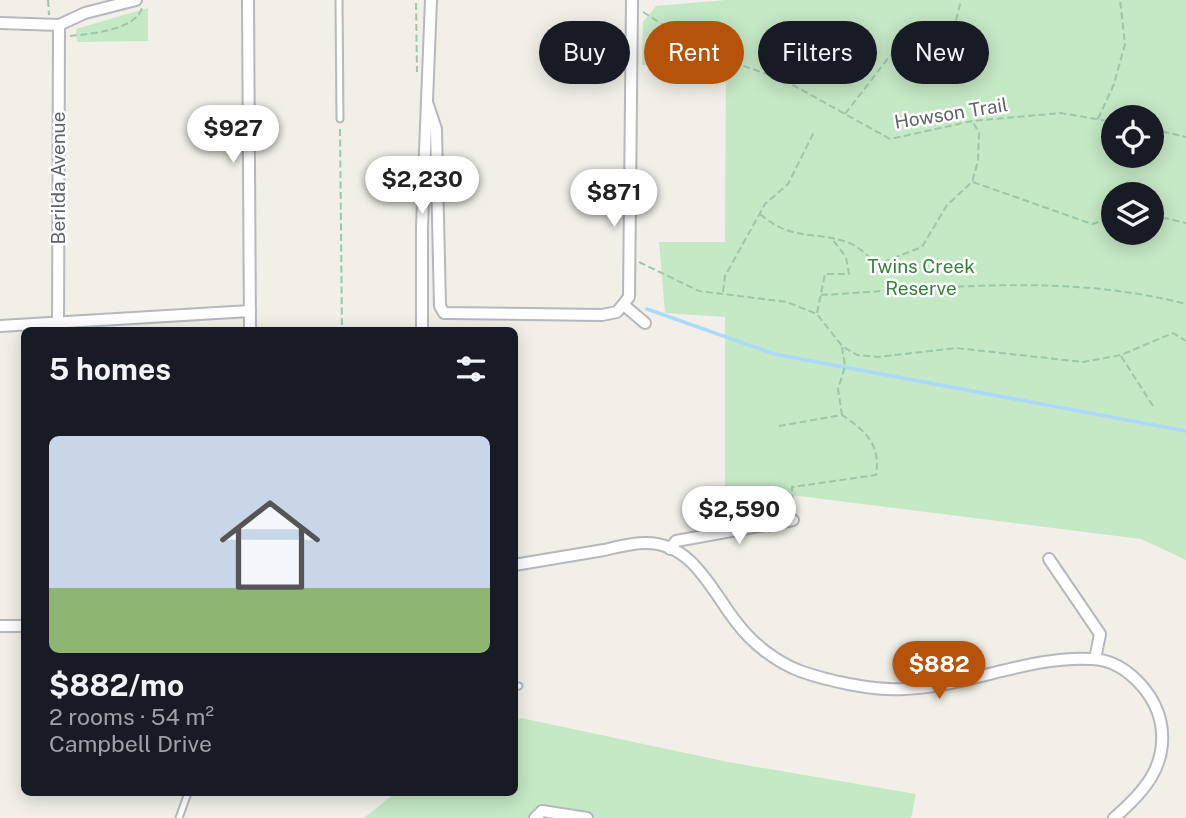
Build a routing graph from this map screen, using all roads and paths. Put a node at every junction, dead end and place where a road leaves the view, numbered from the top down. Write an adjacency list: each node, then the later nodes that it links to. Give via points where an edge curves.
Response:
1 (48, 0): 10 (path)
2 (136, 0): 12 (street, via 85,13)
3 (144, 0): 12 (path, via 141,13 126,25 74,36)
4 (248, 0): 33 (street)
5 (340, 0): 15 (lane)
6 (431, 0): 13 (street)
7 (961, 0): 14 (path, via 952,37 913,40 889,57)
8 (1120, 0): 16 (path, via 1125,44)
9 (632, 1): 14 (path, Howson Trail, via 676,33 707,42 738,64 784,80); 28 (street)
10 (49, 16)
11 (0, 23): 12 (street)
12 (59, 31): 38 (street, Berilda Avenue)
13 (428, 105): 32 (street, via 436,128 440,306 444,313 610,315); 42 (street)
14 (842, 114): 18 (path, Howson Trail, via 890,139)
15 (340, 119): 41 (path)
16 (1098, 119): 17 (path, Howson Trail); 18 (path, Howson Trail, via 1062,113)
17 (1101, 120)
18 (972, 121): 22 (path, via 979,133)
19 (814, 132): 23 (path, via 788,184)
20 (1164, 132): 21 (path)
21 (1186, 137)
22 (972, 182): 25 (path, via 1092,224); 27 (path, via 947,205 922,247 878,264 848,242)
23 (760, 214): 27 (path, via 797,236); 29 (path, via 725,276)
24 (1164, 218): 26 (path)
25 (1101, 221)
26 (1186, 223)
27 (833, 240): 30 (path, via 846,257 849,274 825,274)
28 (629, 257): 29 (path, via 699,291); 32 (street)
29 (723, 293): 34 (path, via 788,302)
30 (821, 295): 31 (path, via 1020,284 1135,291); 34 (path)
31 (1186, 303)
32 (625, 306): 35 (street)
33 (250, 312): 39 (street); 40 (street)
34 (817, 314): 44 (path)
35 (645, 323)
36 (0, 327): 37 (street)
37 (21, 327)
38 (58, 327)
39 (70, 327)
40 (250, 327)
41 (342, 327)
42 (422, 327)
43 (1186, 341): 45 (path, via 1173,333)
44 (842, 346): 45 (path, via 857,355 878,357 956,348 1083,362); 47 (path, via 845,366 838,389)
45 (1121, 355): 46 (path)
46 (1155, 410)
47 (842, 415): 48 (path); 49 (path, via 864,429 879,458 876,475 792,487)
48 (779, 426)
49 (793, 520): 50 (street, via 676,541)
50 (670, 549): 52 (street, via 647,542); 55 (street, via 698,568 750,639 800,671 878,689 903,690)
51 (1049, 559): 55 (street, via 1100,634)
52 (518, 564)
53 (0, 626): 54 (street)
54 (21, 626)
55 (1095, 659): 60 (street, via 1137,680 1158,711 1162,733 1157,770 1148,786)
56 (187, 796): 57 (lane)
57 (179, 818)
58 (536, 818): 59 (street, via 542,811)
59 (587, 818)
60 (1114, 818)

